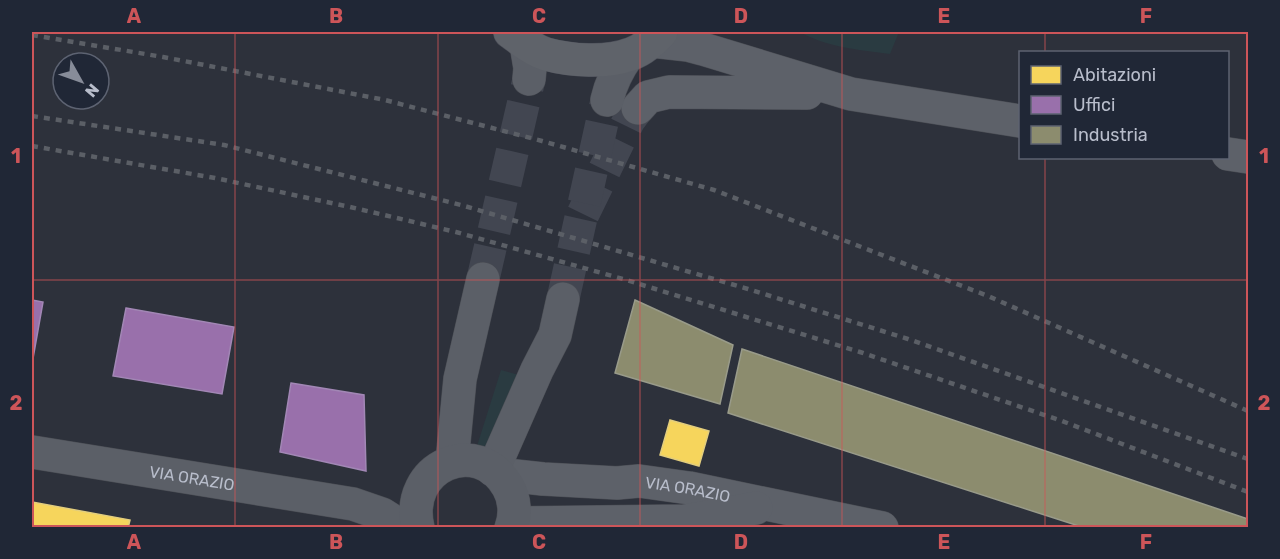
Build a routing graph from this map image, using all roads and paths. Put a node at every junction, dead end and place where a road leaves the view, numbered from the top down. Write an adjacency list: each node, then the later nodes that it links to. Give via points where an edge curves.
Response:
1 (518, 38): 2 (main road, via 545,53 579,60); 3 (main road, via 530,68)
2 (647, 43): 4 (street, via 703,49); 5 (main road, via 618,69)
3 (529, 79)
4 (851, 94): 6 (street, via 669,92 648,98); 7 (street)
5 (607, 100)
6 (638, 108)
7 (1019, 121)
8 (1229, 154): 9 (street)
9 (1248, 157)
10 (483, 279): 13 (main road, via 460,379)
11 (563, 299): 14 (main road, via 555,334)
12 (32, 452): 16 (main road, VIA ORAZIO)
13 (452, 462): 14 (main road, via 474,462); 15 (main road, via 430,475)
14 (496, 472): 17 (street, VIA ORAZIO, via 617,483 639,481); 18 (main road, via 512,494)
15 (422, 486): 16 (main road, VIA ORAZIO, via 385,499); 20 (main road, via 416,501)
16 (353, 504): 19 (main road, VIA ORAZIO, via 382,514)
17 (771, 505): 18 (street, VIA ORAZIO, via 685,521); 21 (street, VIA ORAZIO)
18 (512, 525)
19 (404, 528)
20 (418, 528)
21 (882, 528)

